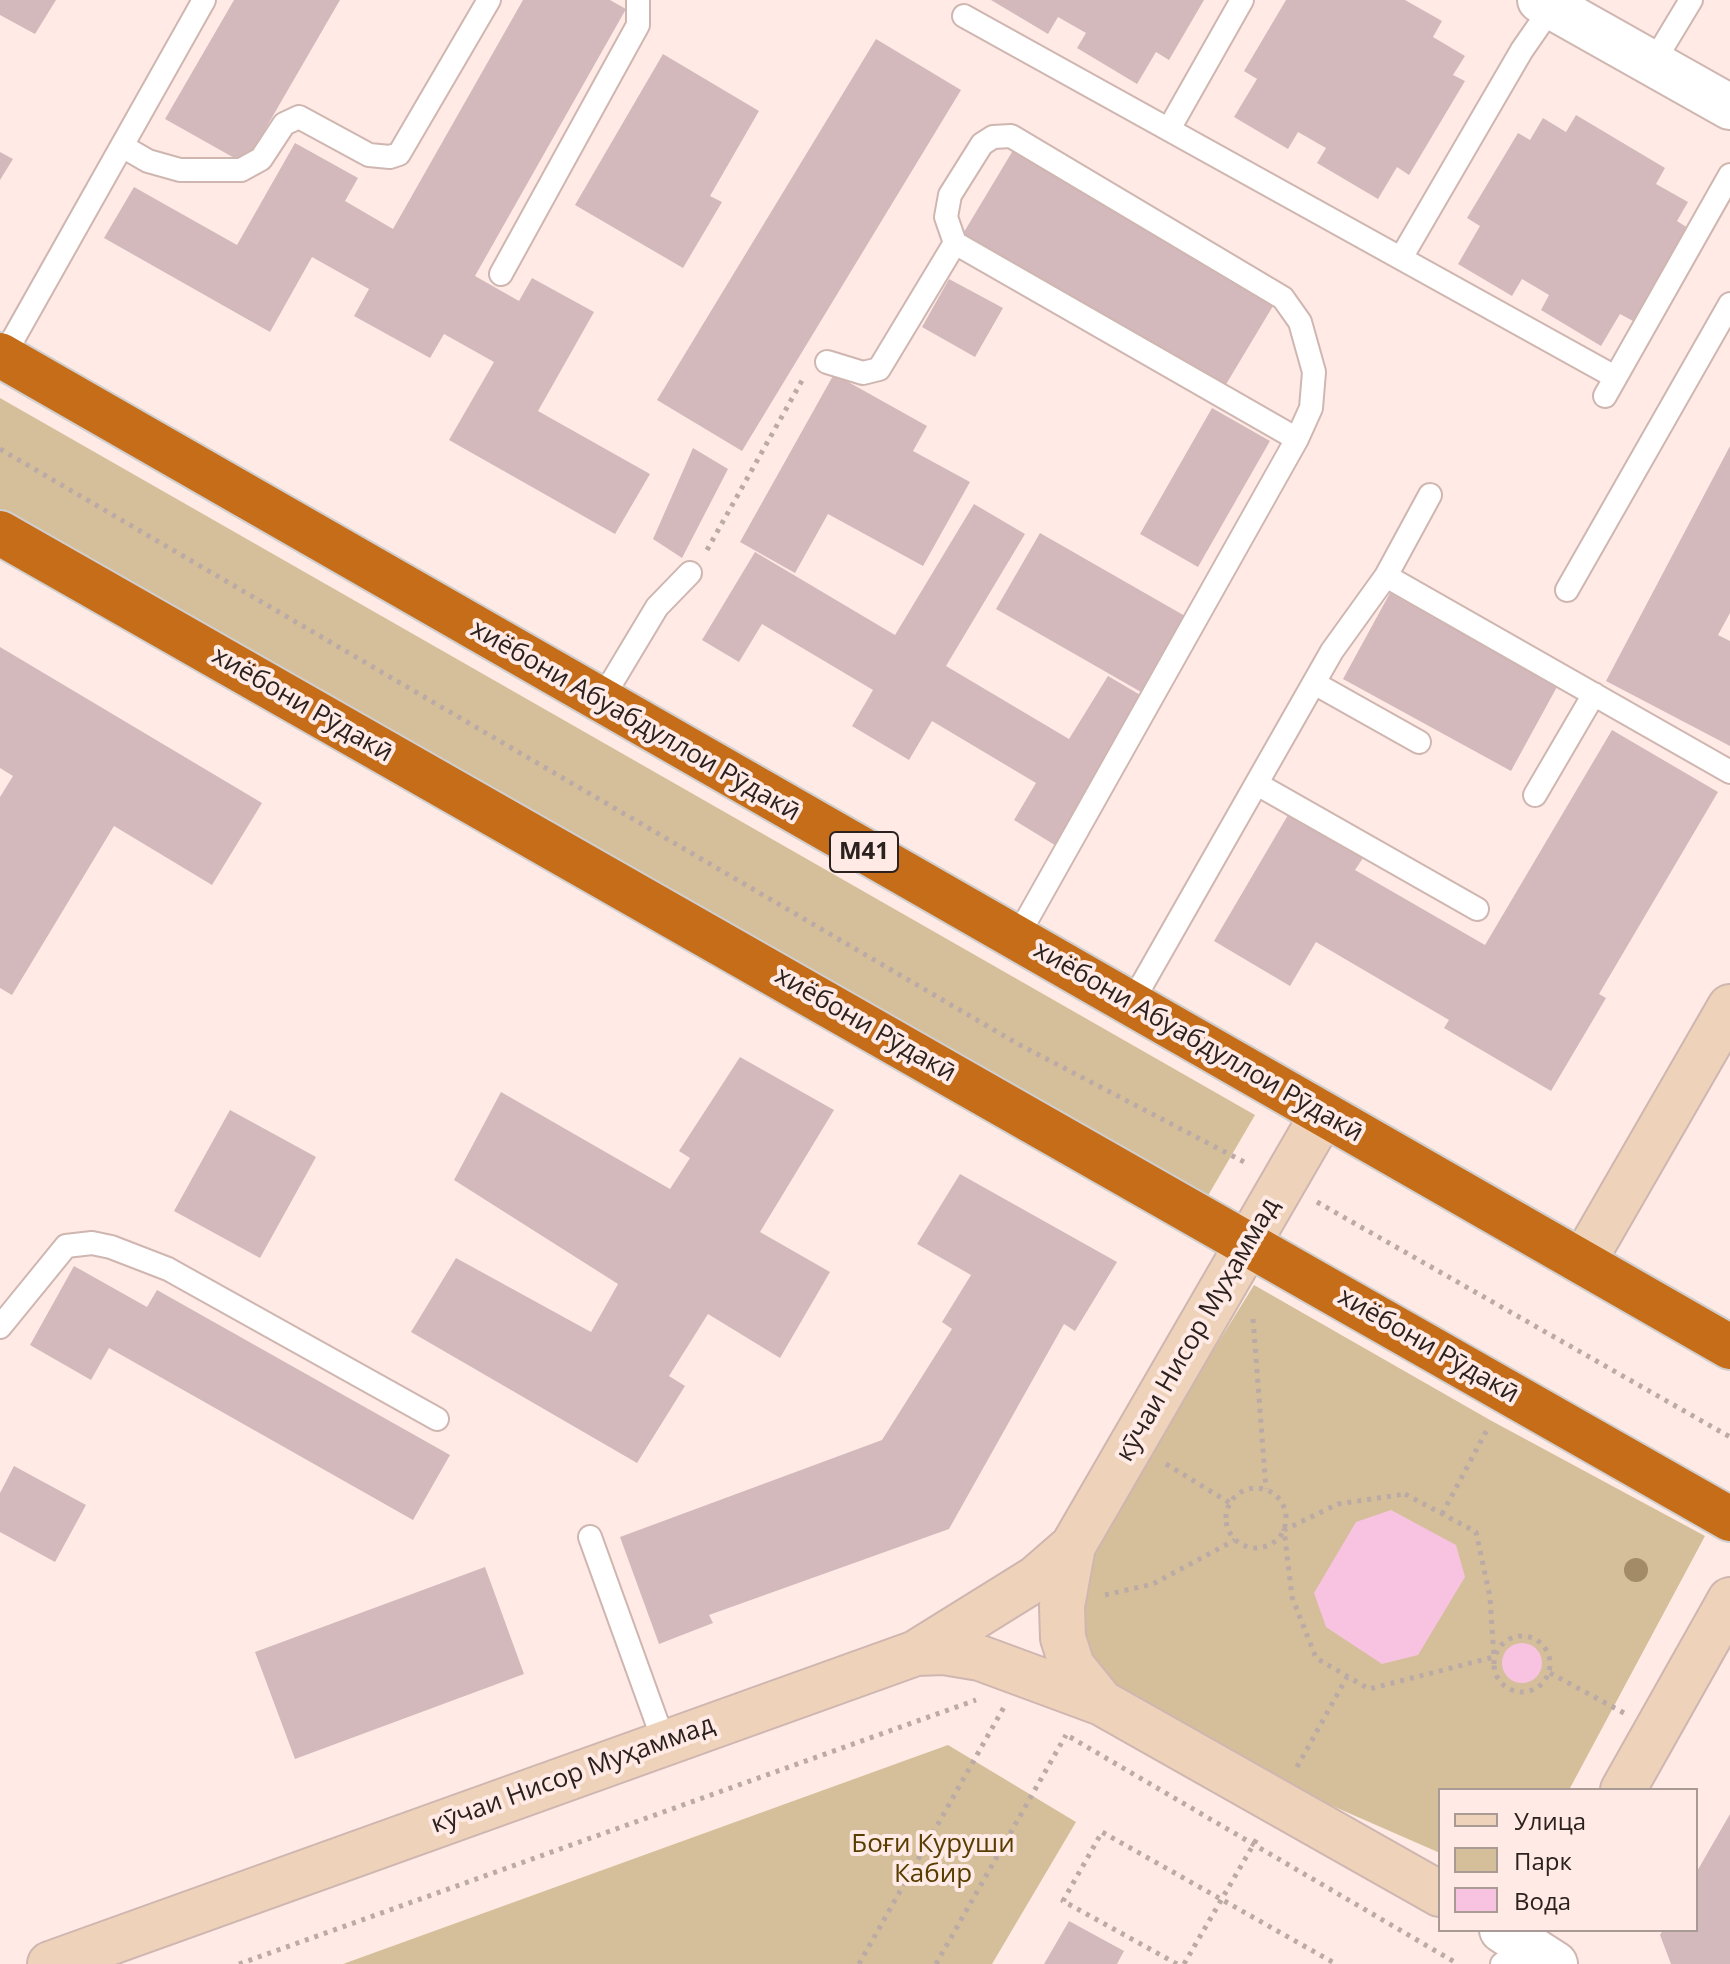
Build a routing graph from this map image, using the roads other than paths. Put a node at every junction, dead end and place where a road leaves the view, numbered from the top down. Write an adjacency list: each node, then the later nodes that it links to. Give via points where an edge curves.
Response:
1 (204, 0): 11 (lane)
2 (489, 0): 11 (lane, via 399,154 369,155 299,117 284,124 261,159 241,170 180,170)
3 (638, 0): 15 (lane, via 638,25)
4 (1242, 0): 10 (lane)
5 (1691, 0): 8 (lane)
6 (1550, 2): 8 (street); 14 (lane)
7 (964, 16): 10 (lane)
8 (1653, 63): 9 (street)
9 (1730, 107)
10 (1169, 129): 14 (lane)
11 (122, 146): 17 (lane)
12 (1730, 175): 14 (lane, via 1610,387)
13 (955, 243): 18 (lane, via 879,369 863,373); 19 (lane); 19 (lane, via 946,217 950,195 982,144 1011,136 1292,307 1314,372 1311,408)
14 (1401, 258)
15 (501, 274)
16 (1730, 304): 24 (lane)
17 (2, 356): 27 (highway, хиёбони Абуабдуллои Рӯдакӣ / M41)
18 (827, 362)
19 (1297, 439): 33 (lane)
20 (1430, 495): 23 (lane)
21 (0, 533): 37 (highway, хиёбони Рӯдакӣ)
22 (690, 573): 27 (lane, via 657,607)
23 (1386, 576): 25 (lane); 26 (lane)
24 (1567, 590)
25 (1314, 683): 28 (lane); 30 (lane)
26 (1594, 694): 29 (lane); 31 (lane)
27 (600, 702): 33 (highway, хиёбони Абуабдуллои Рӯдакӣ / M41)
28 (1419, 742)
29 (1730, 772)
30 (1257, 784): 32 (lane); 34 (lane)
31 (1535, 795)
32 (1477, 909)
33 (1016, 939): 34 (highway, хиёбони Абуабдуллои Рӯдакӣ / M41)
34 (1131, 1004): 36 (highway, хиёбони Абуабдуллои Рӯдакӣ / M41)
35 (1730, 1007): 38 (street)
36 (1323, 1114): 37 (street, кӯчаи Нисор Муҳаммад); 38 (highway, хиёбони Абуабдуллои Рӯдакӣ / M41)
37 (1248, 1243): 42 (highway, хиёбони Рӯдакӣ); 44 (street, кӯчаи Нисор Муҳаммад)
38 (1583, 1262): 40 (highway, хиёбони Абуабдуллои Рӯдакӣ / M41)
39 (0, 1327): 41 (lane, via 58,1251 77,1243 111,1247 168,1269)
40 (1730, 1347)
41 (437, 1419)
42 (1730, 1519)
43 (590, 1537): 48 (lane)
44 (1073, 1546): 46 (street, кӯчаи Нисор Муҳаммад, via 1035,1579); 47 (street, кӯчаи Нисор Муҳаммад, via 1062,1606 1063,1638 1072,1666)
45 (1730, 1600): 49 (street)
46 (916, 1653): 47 (street, via 980,1658); 48 (street, кӯчаи Нисор Муҳаммад)
47 (1102, 1703): 50 (street)
48 (664, 1742): 51 (street, кӯчаи Нисор Муҳаммад)
49 (1624, 1788)
50 (1438, 1893)
51 (50, 1964)

